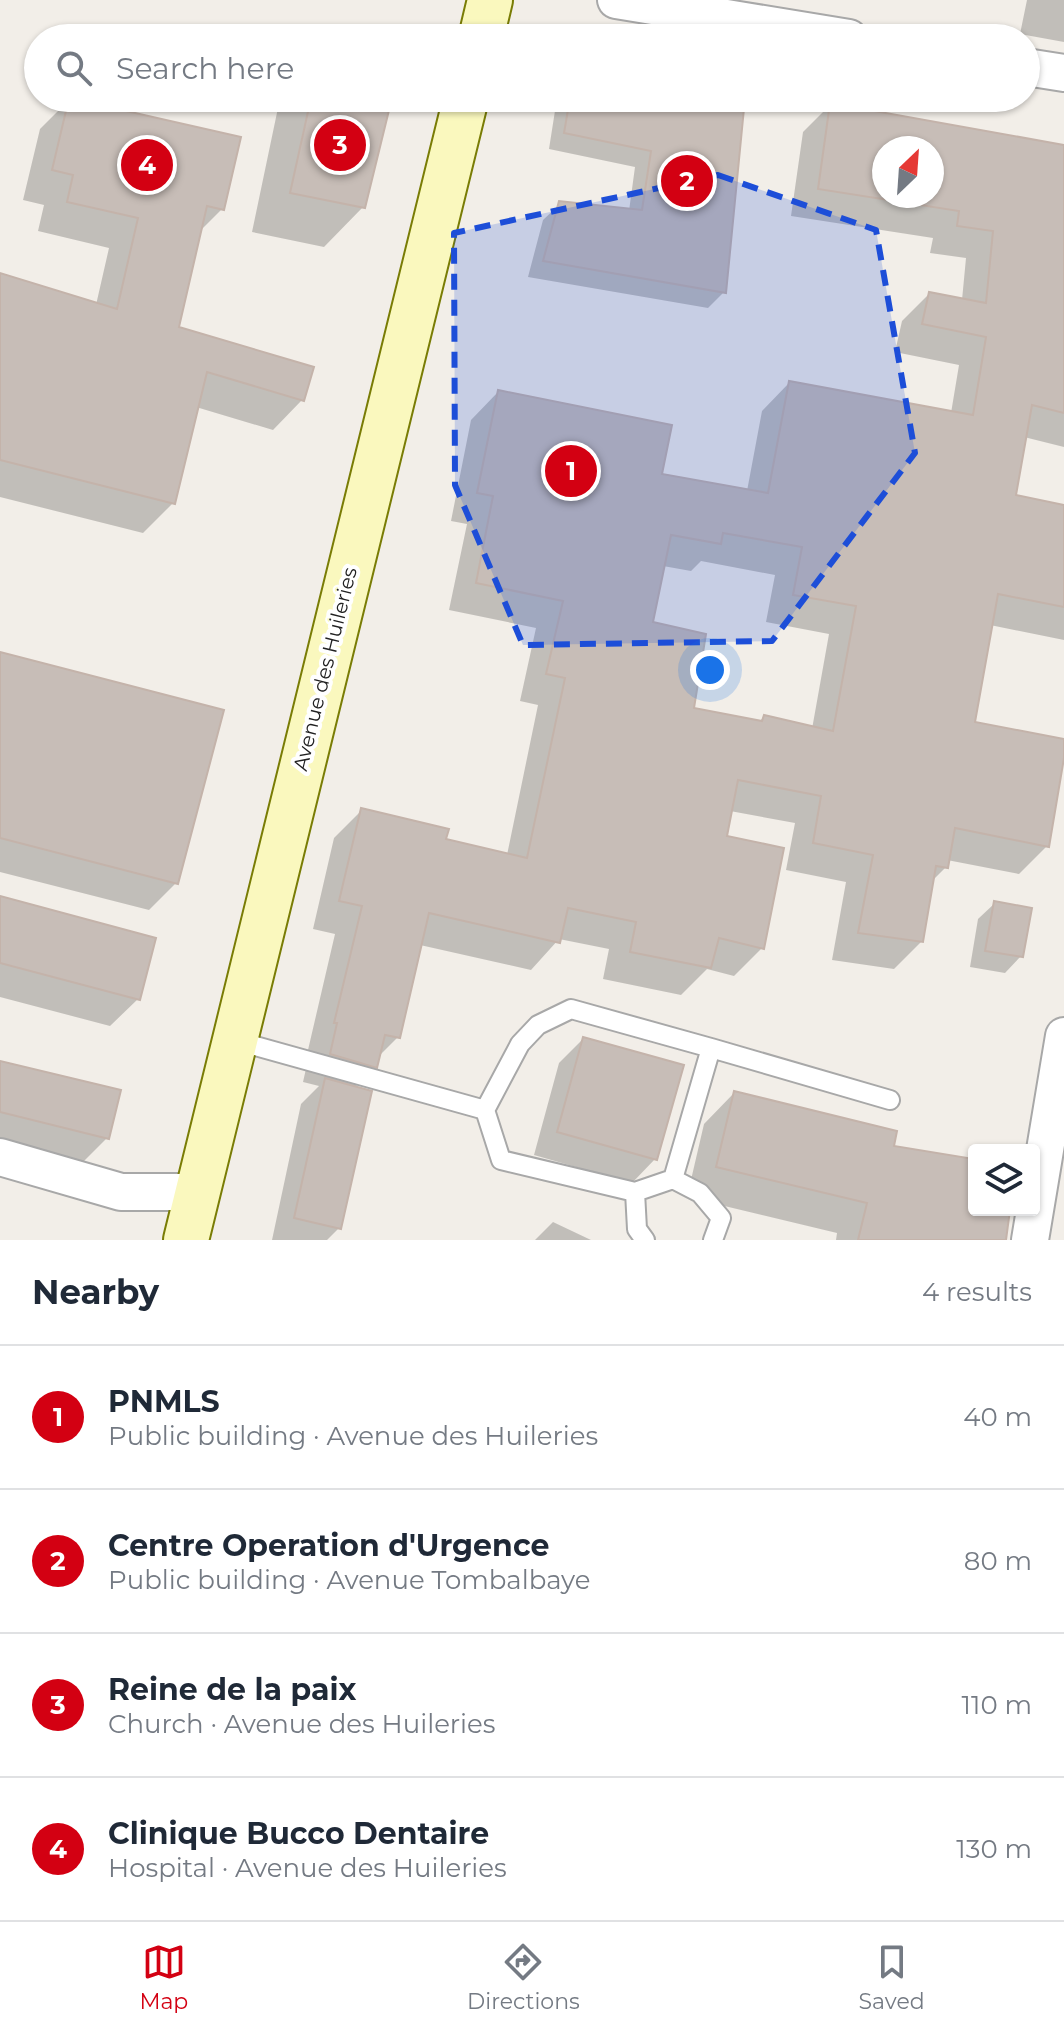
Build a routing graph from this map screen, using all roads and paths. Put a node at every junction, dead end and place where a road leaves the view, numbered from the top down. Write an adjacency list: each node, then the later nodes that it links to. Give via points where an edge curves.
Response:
1 (490, 0): 3 (main road)
2 (616, 0): 4 (street)
3 (484, 24)
4 (763, 24)
5 (1040, 69): 6 (street)
6 (1064, 73)
7 (463, 112): 9 (main road, Avenue des Huileries)
8 (1064, 1036): 20 (street)
9 (234, 1040): 12 (lane); 15 (main road, Avenue des Huileries)
10 (711, 1048): 11 (lane); 12 (lane, via 571,1009 538,1025 520,1044); 14 (lane)
11 (890, 1100)
12 (485, 1110): 16 (lane, via 501,1160)
13 (0, 1157): 15 (street, via 121,1192)
14 (673, 1179): 16 (lane); 19 (lane, via 700,1193 721,1218)
15 (197, 1192): 17 (main road, Avenue des Huileries)
16 (635, 1192): 18 (lane, via 637,1229)
17 (186, 1240)
18 (645, 1240)
19 (713, 1240)
20 (1030, 1240)

